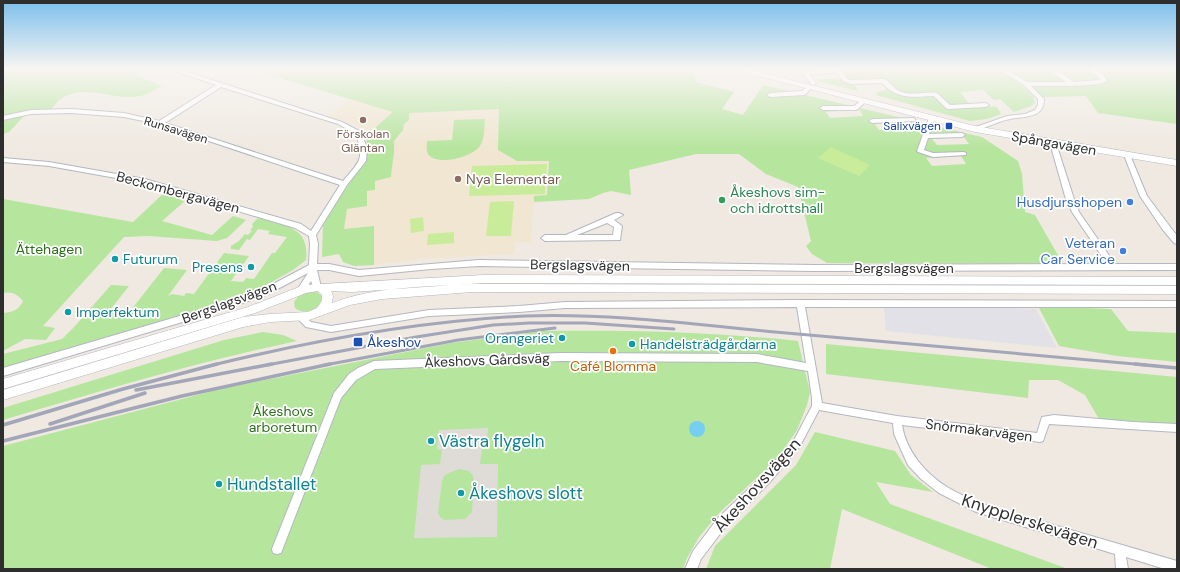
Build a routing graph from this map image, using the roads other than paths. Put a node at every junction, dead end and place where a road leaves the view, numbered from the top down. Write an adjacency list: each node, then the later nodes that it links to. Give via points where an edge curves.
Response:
1 (203, 96): 13 (street)
2 (255, 96): 22 (street, via 340,122 359,134 364,148 362,161)
3 (845, 96): 6 (main road, Spångavägen)
4 (937, 96): 7 (street, via 948,107)
5 (1038, 96): 14 (street, via 1041,99 1041,105 1037,111 1026,116 1009,117)
6 (862, 101): 8 (street, via 856,108); 10 (main road, Spångavägen)
7 (986, 105)
8 (822, 108)
9 (3, 118): 13 (street, Runsavägen, via 31,112 71,110 124,115)
10 (932, 118): 14 (main road, Spångavägen); 16 (street)
11 (913, 120): 12 (street)
12 (872, 122)
13 (160, 123): 22 (street, Runsavägen)
14 (975, 129): 17 (main road, Spångavägen)
15 (962, 135): 16 (street)
16 (925, 136): 18 (street, via 920,151 933,155)
17 (1053, 143): 19 (main road, Spångavägen); 29 (street, via 1076,212)
18 (964, 154)
19 (1127, 155): 21 (main road, Spångavägen); 28 (street, via 1144,196)
20 (3, 160): 25 (street, Beckombergavägen, via 49,164 145,181 298,226)
21 (1177, 163)
22 (344, 184): 25 (street)
23 (619, 215): 24 (street, Bergslagsvägen)
24 (608, 220): 27 (street, Bergslagsvägen); 27 (street, Bergslagsvägen, via 618,226 617,238)
25 (312, 235): 31 (street)
26 (545, 238): 27 (street, Bergslagsvägen)
27 (565, 238)
28 (1177, 241)
29 (1113, 267): 30 (street, Bergslagsvägen); 31 (street, Bergslagsvägen, via 814,268 479,263 359,273 329,267)
30 (1177, 267)
31 (313, 270): 33 (street); 35 (street); 42 (street, Bergslagsvägen, via 226,306)
32 (1177, 281): 33 (main road, Bergslagsvägen, via 484,279)
33 (319, 288): 35 (main road, Bergslagsvägen); 38 (main road, via 327,292 328,298 327,305)
34 (1177, 290): 38 (main road, Bergslagsvägen, via 472,288 382,295 349,301)
35 (299, 291): 39 (main road, Bergslagsvägen, via 291,298 288,306); 43 (main road, Bergslagsvägen, via 251,310)
36 (800, 303): 37 (street); 40 (street, via 565,305 429,312 331,329); 41 (street)
37 (1177, 304)
38 (320, 312): 39 (main road, Bergslagsvägen); 40 (street)
39 (297, 317): 40 (street); 44 (main road, Bergslagsvägen, via 262,318 224,327)
40 (318, 328)
41 (812, 368): 45 (street); 48 (street, Åkeshovs Gårdsväg, via 757,358 561,357 374,365 357,372 337,396)
42 (3, 372)
43 (3, 384)
44 (3, 395)
45 (817, 406): 46 (street, Snörmakarvägen); 51 (street, Åkeshovsvägen, via 797,443 766,479 722,522 697,555)
46 (897, 420): 47 (street, Snörmakarvägen, via 1040,438 1045,420 1054,419); 49 (street, Knypplerskevägen, via 899,434 912,462 943,490 976,507)
47 (1177, 428)
48 (277, 549)
49 (1120, 551): 50 (street, Knypplerskevägen); 52 (street)
50 (1177, 567)
51 (691, 569)
52 (1122, 569)

